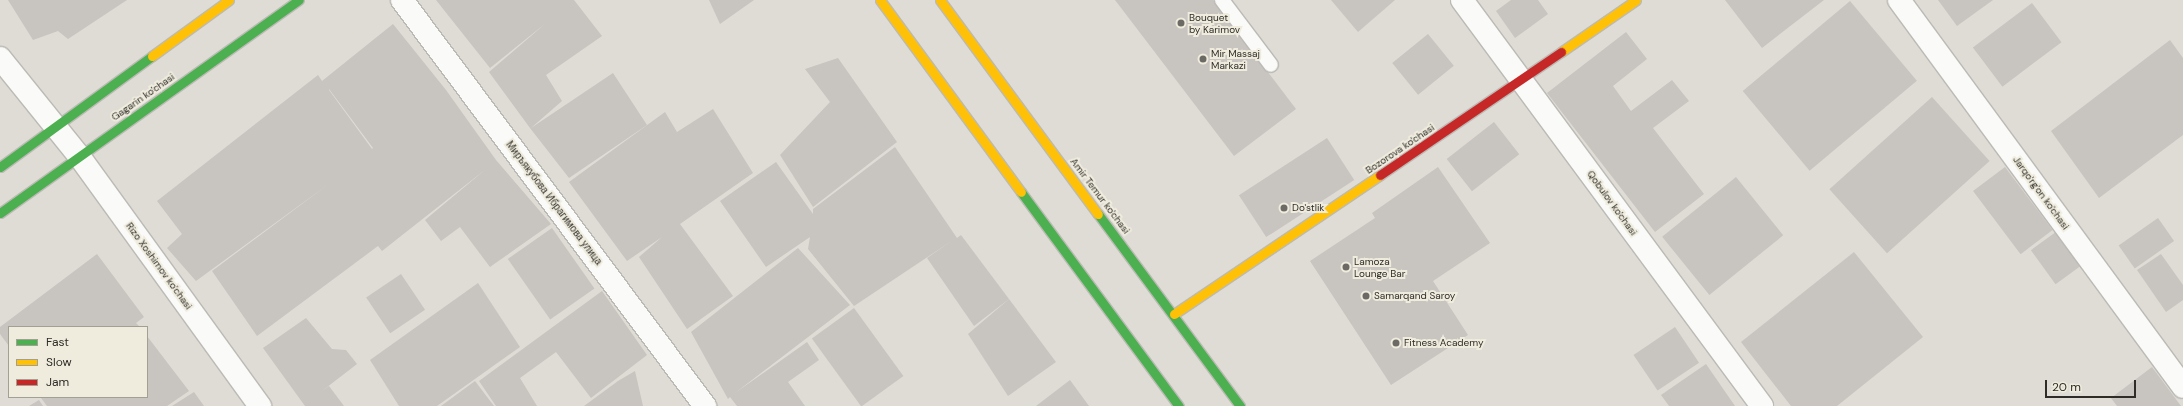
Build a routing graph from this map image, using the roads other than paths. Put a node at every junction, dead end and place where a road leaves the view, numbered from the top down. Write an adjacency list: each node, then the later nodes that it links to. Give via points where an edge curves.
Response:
1 (229, 0): 13 (main road)
2 (299, 0): 14 (main road, Gagarin ko'chasi)
3 (402, 0): 20 (street, Миръякубова Ибрагимова улица)
4 (880, 0): 21 (main road)
5 (940, 0): 17 (main road, Amir Temur ko'chasi)
6 (1222, 0): 11 (lane)
7 (1462, 0): 12 (street, Qobulov ko'chasi)
8 (1636, 0): 12 (main road, Bozorova ko'chasi)
9 (1899, 0): 18 (street, Jarqo'rg'on ko'chasi)
10 (0, 58): 13 (street, Rizo Xoshimov ko'chasi)
11 (1271, 65)
12 (1522, 80): 17 (main road, Bozorova ko'chasi); 23 (street, Qobulov ko'chasi)
13 (56, 128): 14 (street, Rizo Xoshimov ko'chasi); 15 (main road)
14 (79, 156): 16 (main road, Gagarin ko'chasi); 19 (street, Rizo Xoshimov ko'chasi)
15 (0, 167)
16 (0, 213)
17 (1174, 314): 22 (main road, Amir Temur ko'chasi)
18 (2183, 387)
19 (260, 406)
20 (705, 406)
21 (1179, 406)
22 (1240, 406)
23 (1762, 406)

